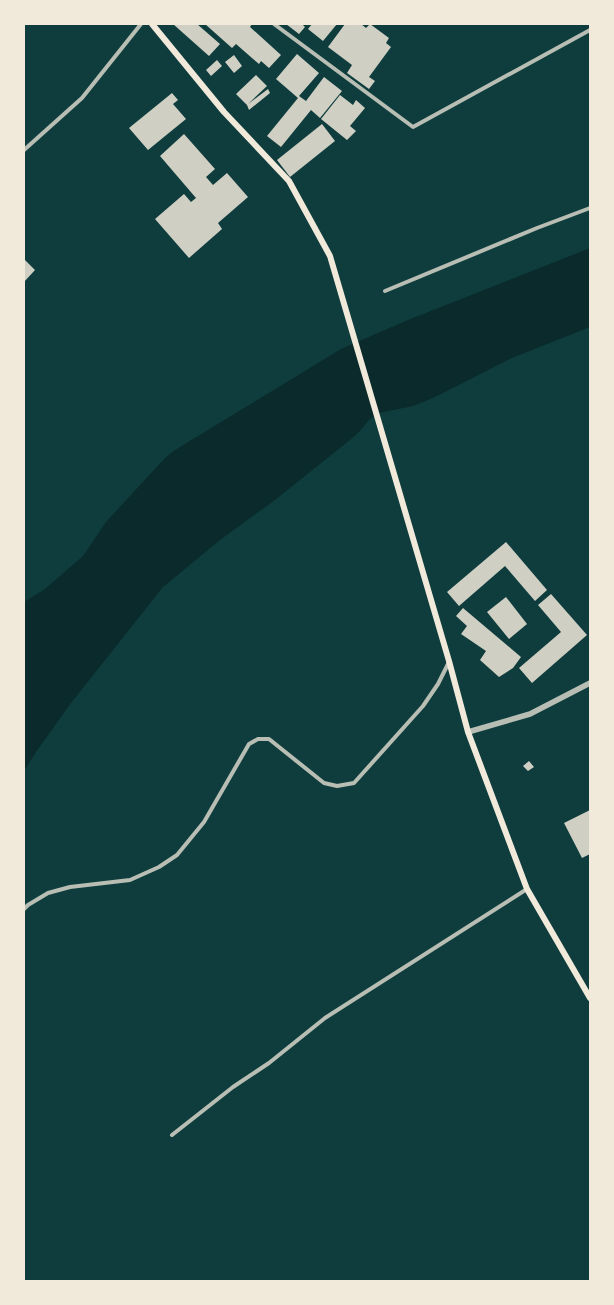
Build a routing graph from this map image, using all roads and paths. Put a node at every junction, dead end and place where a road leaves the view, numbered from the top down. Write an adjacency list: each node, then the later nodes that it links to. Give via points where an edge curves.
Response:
1 (141, 24): 5 (street, via 82,98)
2 (152, 24): 8 (main road, via 224,112 289,181 330,256)
3 (274, 24): 4 (street, via 413,127)
4 (590, 30)
5 (24, 150)
6 (590, 208): 7 (street)
7 (385, 291)
8 (450, 661): 10 (main road); 12 (street, via 423,706 354,783 337,786 324,783 269,739 258,739 250,744 204,822 177,855 159,868 130,880 70,887 48,893)
9 (590, 683): 10 (street, via 530,714)
10 (468, 732): 11 (main road)
11 (527, 889): 13 (main road); 14 (street, via 324,1018 269,1063)
12 (24, 909)
13 (590, 998)
14 (172, 1134)

